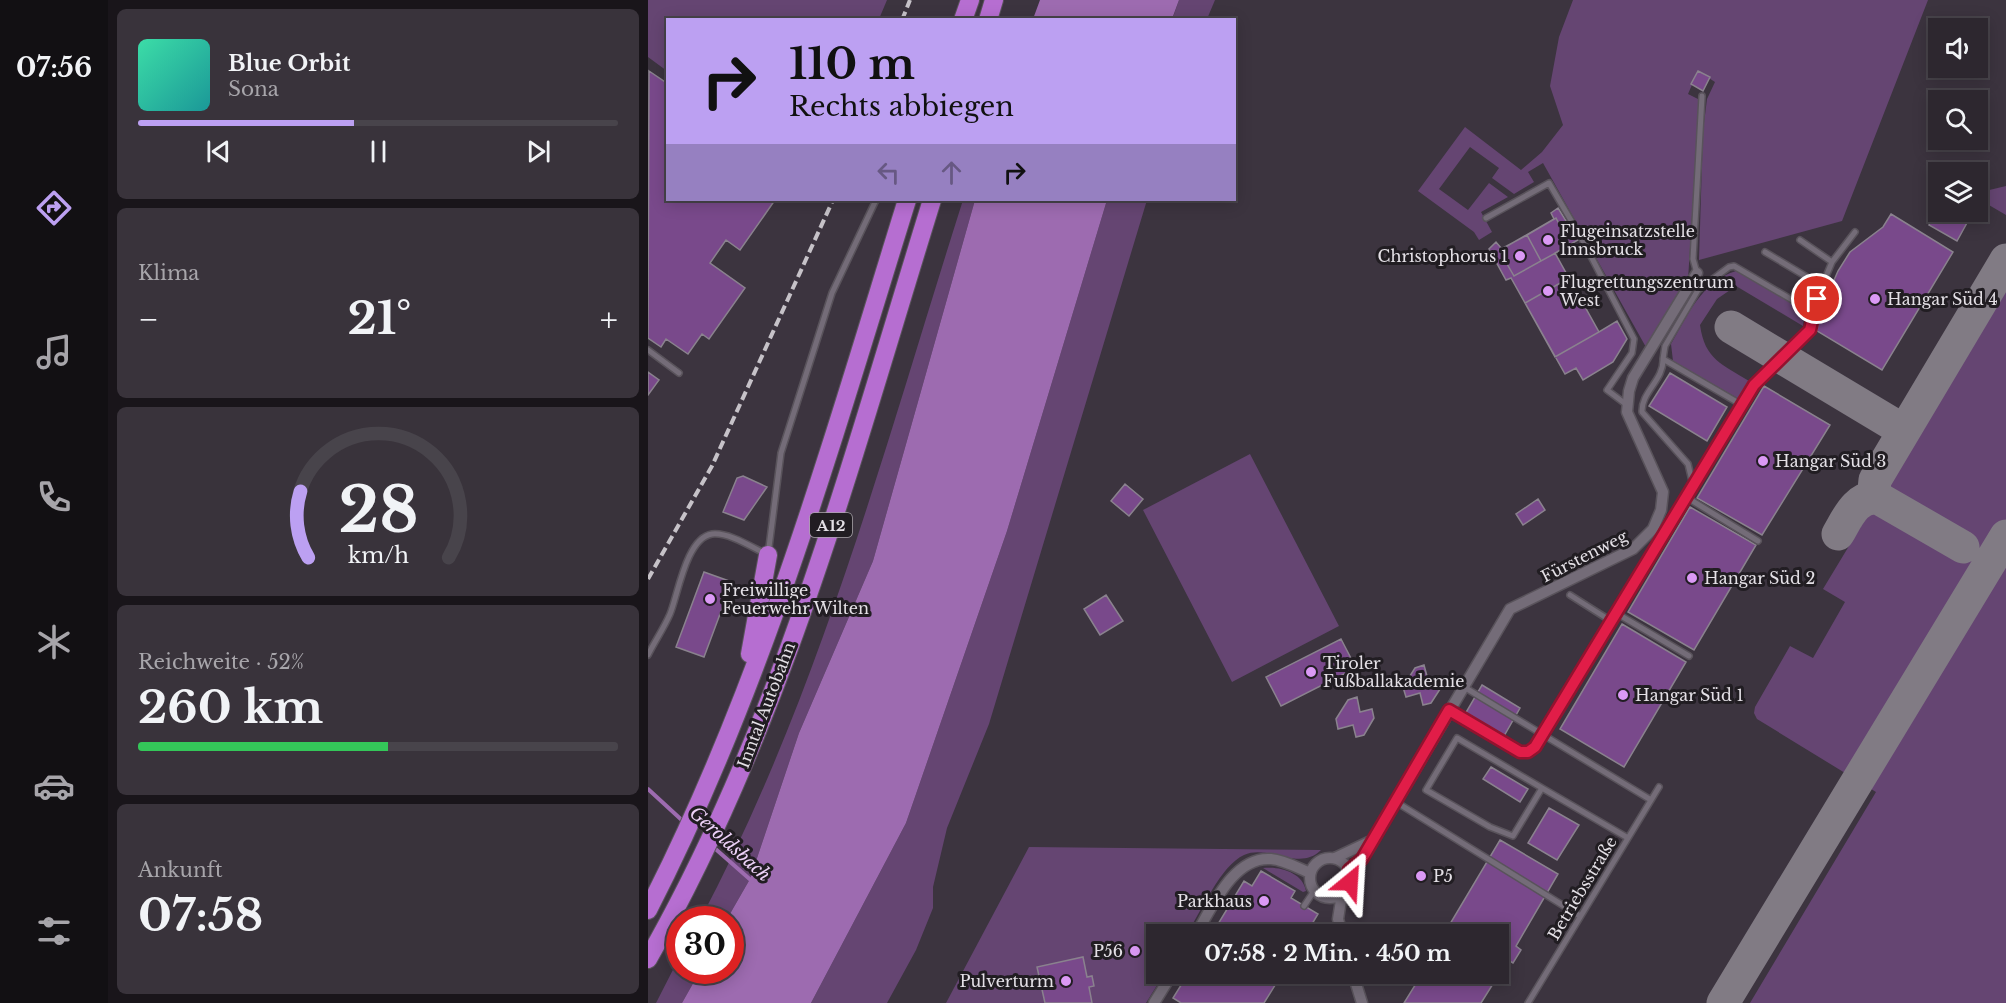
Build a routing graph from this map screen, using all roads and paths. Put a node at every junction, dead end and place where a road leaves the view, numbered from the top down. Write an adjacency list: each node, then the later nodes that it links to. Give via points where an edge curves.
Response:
1 (970, 0): 3 (highway)
2 (994, 0): 4 (highway)
3 (964, 18)
4 (989, 18)
5 (1702, 96): 14 (lane, via 1694,259)
6 (876, 201): 25 (lane, via 832,293 781,453)
7 (907, 201): 32 (highway, Inntal Autobahn / A12, via 800,544)
8 (932, 201): 51 (highway, Inntal Autobahn / A12, via 822,553 776,684 717,826)
9 (1486, 218): 20 (lane, via 1549,183 1634,339 1632,352 1607,390)
10 (1856, 232): 13 (lane)
11 (1800, 240): 13 (lane)
12 (1765, 252): 15 (lane)
13 (1832, 262): 15 (lane)
14 (1697, 273): 20 (street, via 1633,378)
15 (1821, 286): 16 (lane)
16 (1813, 312): 18 (lane, via 1734,266 1729,267 1698,290 1665,346); 21 (lane, via 1810,330 1754,385)
17 (648, 350): 19 (lane)
18 (1663, 360): 21 (lane); 22 (lane, via 1642,412 1688,464)
19 (679, 373)
20 (1627, 405): 31 (street, Fürstenweg, via 1631,423 1663,492 1653,529 1633,549 1510,609)
21 (1742, 405): 22 (lane)
22 (1694, 485): 23 (lane)
23 (1686, 497): 24 (lane); 27 (lane)
24 (1758, 541)
25 (768, 555): 29 (lane, via 723,536 711,534 704,538 685,564 670,614); 32 (highway)
26 (1570, 595): 28 (lane)
27 (1616, 613): 28 (lane); 30 (lane)
28 (1611, 621): 34 (lane)
29 (648, 655)
30 (1689, 656)
31 (1463, 686): 33 (street, Fürstenweg); 34 (lane)
32 (748, 688): 47 (highway, Inntal Autobahn / A12, via 697,813)
33 (1449, 710): 34 (lane, via 1520,752 1532,750); 38 (street, Fürstenweg)
34 (1543, 735): 37 (lane)
35 (1659, 787): 37 (lane, Betriebsstraße)
36 (1542, 788): 36 (lane, via 1513,836 1426,790 1457,738); 39 (lane)
37 (1651, 800): 39 (lane, Betriebsstraße)
38 (1395, 801): 40 (street, Fürstenweg); 48 (lane)
39 (1628, 838): 48 (lane, Betriebsstraße)
40 (1371, 841): 41 (street); 42 (street, Fürstenweg, via 1362,859)
41 (1335, 858): 42 (street); 43 (street, via 1323,859)
42 (1349, 870): 45 (street, via 1350,882)
43 (1310, 873): 44 (street); 49 (street, via 1270,859 1249,864 1226,885)
44 (1314, 891): 45 (street, via 1325,898); 46 (lane)
45 (1342, 894): 50 (street)
46 (1304, 906)
47 (648, 910)
48 (1580, 916): 56 (lane, Betriebsstraße)
49 (1202, 924)
50 (1339, 924)
51 (648, 959)
52 (1166, 984): 54 (street)
53 (1356, 984): 55 (street)
54 (1154, 1003)
55 (1362, 1003)
56 (1528, 1003)

